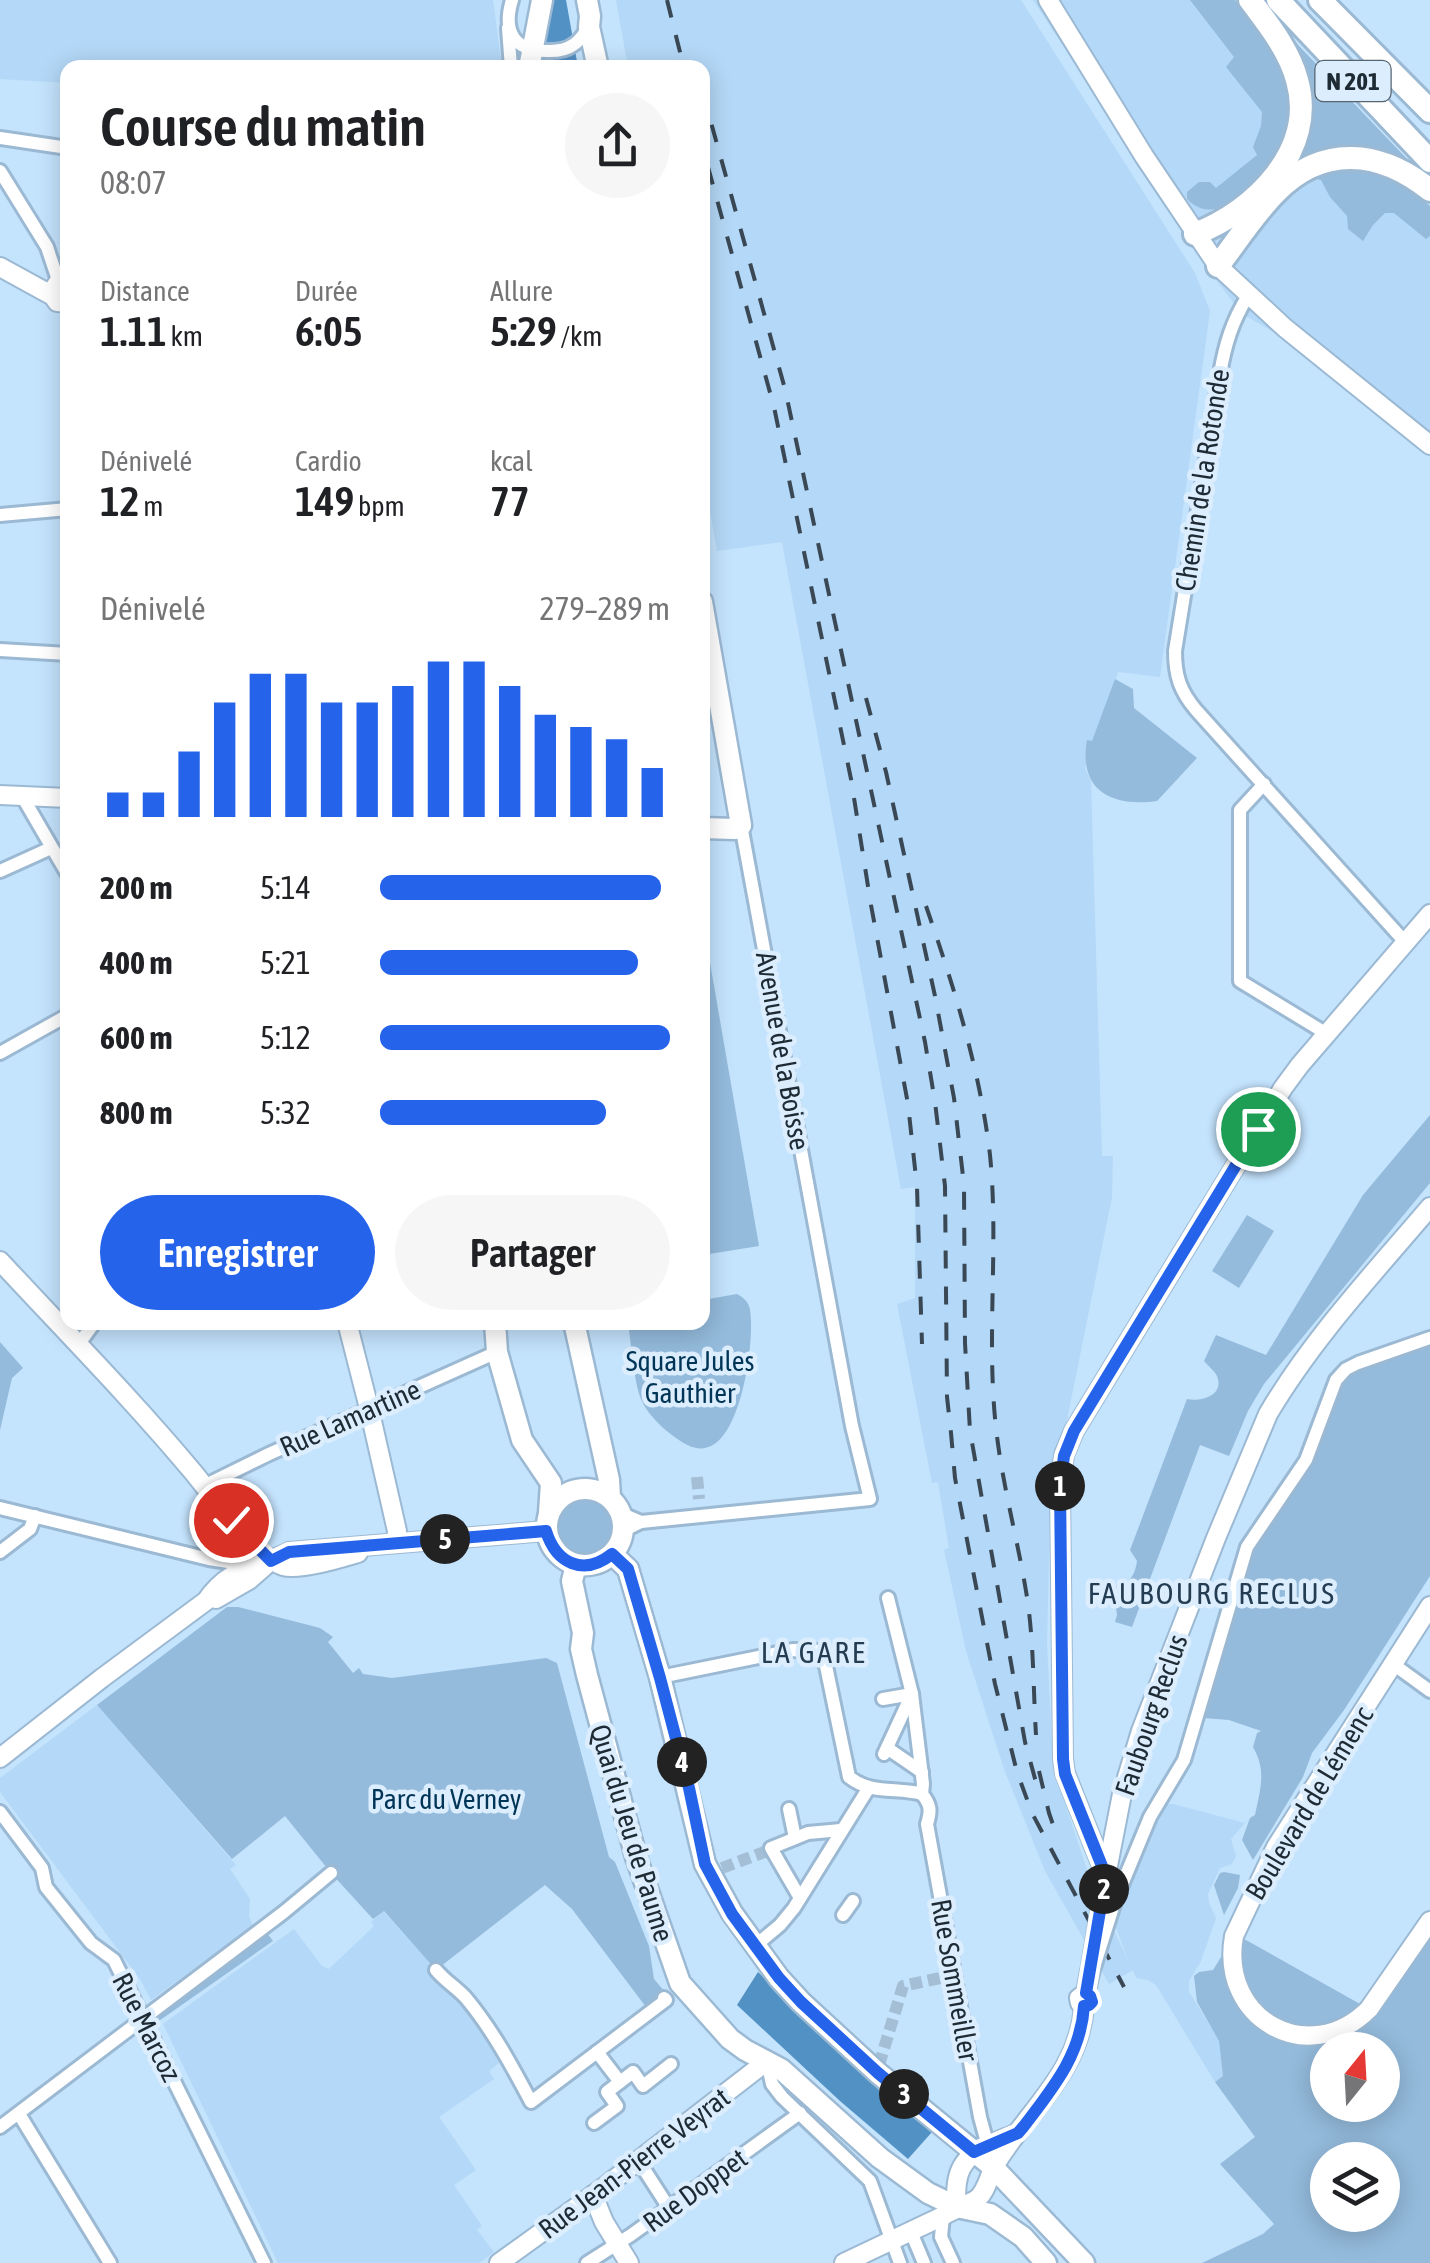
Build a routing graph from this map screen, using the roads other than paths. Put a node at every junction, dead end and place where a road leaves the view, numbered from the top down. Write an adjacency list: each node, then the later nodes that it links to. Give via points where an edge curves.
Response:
1 (503, 0): 10 (street)
2 (512, 0): 10 (street)
3 (542, 0): 12 (main road)
4 (588, 0): 11 (main road)
5 (1048, 0): 21 (main road)
6 (1250, 0): 21 (highway, via 1292,66 1300,120 1283,164 1257,198)
7 (1278, 0): 18 (highway, N 201)
8 (1320, 0): 15 (highway, N 201)
9 (1341, 0): 15 (highway)
10 (507, 21): 12 (street); 13 (street)
11 (589, 27): 12 (street, via 569,48); 14 (main road)
12 (530, 59)
13 (510, 60)
14 (596, 60)
15 (1430, 110)
16 (0, 138): 17 (street)
17 (60, 147)
18 (1430, 161)
19 (0, 172): 24 (street, via 47,247)
20 (1430, 190): 23 (highway, via 1372,160 1320,162 1276,192)
21 (1196, 234): 23 (main road)
22 (0, 266): 25 (main road)
23 (1218, 266): 26 (main road)
24 (60, 285)
25 (60, 290)
26 (1248, 296): 27 (main road); 33 (street, Chemin de la Rotonde, via 1225,343 1175,667 1183,694)
27 (1430, 445)
28 (60, 510): 29 (street)
29 (0, 515)
30 (710, 648): 37 (main road, Avenue de la Boisse)
31 (0, 650): 32 (street)
32 (60, 654)
33 (1264, 784): 43 (street, Chemin de la Rotonde); 45 (street, via 1240,810 1240,981)
34 (0, 795): 35 (main road)
35 (22, 796): 36 (main road); 39 (street)
36 (60, 798)
37 (741, 824): 38 (main road); 64 (street, Avenue de la Boisse, via 870,1500)
38 (710, 828)
39 (50, 848): 40 (street); 41 (street)
40 (60, 863)
41 (0, 872)
42 (1430, 914): 43 (main road)
43 (1405, 942): 45 (main road)
44 (60, 1019): 46 (street)
45 (1326, 1034): 87 (main road, via 1283,1088 1064,1456 1063,1759)
46 (0, 1053)
47 (1430, 1207): 87 (main road, Faubourg Reclus, via 1341,1312 1268,1414 1140,1732 1122,1794)
48 (0, 1262): 49 (main road)
49 (60, 1326)
50 (64, 1330): 56 (main road)
51 (88, 1330): 56 (street)
52 (349, 1330): 58 (main road)
53 (496, 1330): 57 (main road)
54 (576, 1330): 63 (main road, via 608,1480)
55 (1430, 1338): 87 (street, via 1358,1363 1336,1380 1306,1460 1247,1548 1184,1760)
56 (78, 1345): 59 (main road)
57 (497, 1352): 58 (street, Rue Lamartine); 65 (main road, via 522,1440 550,1483)
58 (370, 1408): 59 (street, Rue Lamartine); 66 (main road)
59 (204, 1486): 69 (main road)
60 (699, 1499): 64 (street)
61 (0, 1508): 62 (street)
62 (36, 1516): 67 (street); 69 (street, via 210,1559)
63 (623, 1516): 64 (street); 65 (main road, via 594,1490 576,1490 557,1500); 68 (main road)
64 (703, 1516)
65 (547, 1523): 66 (main road); 70 (main road, via 550,1544)
66 (396, 1543): 69 (main road, via 288,1568)
67 (0, 1552)
68 (612, 1554): 70 (main road); 74 (main road, via 628,1569)
69 (271, 1561): 78 (main road, via 242,1569 215,1588)
70 (576, 1565): 98 (main road, Quai du Jeu de Paume, via 572,1581 587,1675 678,1980 730,2039)
71 (888, 1598): 76 (street, Rue Sommeiller)
72 (1430, 1606): 73 (main road, Boulevard de Lémenc)
73 (1393, 1664): 75 (street); 91 (main road, Boulevard de Lémenc, via 1276,1847 1234,1936 1241,1996 1277,2029 1305,2036 1336,2033 1370,2009)
74 (660, 1678): 80 (street, via 793,1650 820,1652 849,1778); 92 (main road, via 705,1864)
75 (1430, 1691)
76 (912, 1694): 77 (street); 79 (street, Rue Sommeiller); 79 (street, via 885,1751)
77 (882, 1699)
78 (0, 1758)
79 (922, 1772): 81 (street, Rue Sommeiller)
80 (868, 1789): 81 (street); 84 (street)
81 (922, 1794): 106 (street, Rue Sommeiller, via 930,1803 927,1824 947,1977)
82 (789, 1809): 85 (street)
83 (0, 1812): 96 (street, Rue Marcoz, via 42,1868 46,1887 91,1943 114,1960)
84 (841, 1830): 85 (street); 88 (street)
85 (795, 1838): 88 (street, via 769,1850)
86 (331, 1873): 96 (street)
87 (1108, 1890): 94 (street, bridge); 94 (main road, Faubourg Reclus, bridge)
88 (800, 1898): 92 (street)
89 (853, 1901): 90 (street)
90 (843, 1915)
91 (1430, 1921)
92 (755, 1946): 106 (main road, via 828,2028)
93 (436, 1970): 97 (street, via 491,2032 531,2102)
94 (1086, 1995): 105 (main road, Faubourg Reclus, via 1076,2048)
95 (664, 1998): 97 (street)
96 (143, 2017): 101 (street); 116 (street, Rue Marcoz)
97 (597, 2052): 100 (street)
98 (767, 2062): 102 (street, via 772,2084); 107 (main road, Rue Jean-Pierre Veyrat); 111 (main road, Quai du Jeu de Paume)
99 (671, 2064): 100 (street, via 643,2086 633,2072)
100 (620, 2082): 103 (street, via 607,2092 617,2106)
101 (19, 2114): 104 (street); 115 (street)
102 (800, 2114): 110 (street, Rue Doppet); 113 (street, via 870,2181)
103 (594, 2123)
104 (0, 2127)
105 (1018, 2133): 106 (main road, Faubourg Reclus); 108 (main road, Faubourg Reclus)
106 (980, 2149): 108 (main road); 111 (main road, via 958,2176)
107 (638, 2160): 109 (main road, Rue Jean-Pierre Veyrat); 110 (street)
108 (993, 2168): 111 (main road, Faubourg Reclus, via 977,2199); 125 (main road)
109 (592, 2195): 114 (main road); 117 (main road, Rue Jean-Pierre Veyrat)
110 (669, 2208): 114 (street, Rue Doppet)
111 (950, 2211): 112 (main road, Faubourg Reclus); 123 (street, via 941,2237); 124 (main road, Quai du Jeu de Paume, via 990,2214)
112 (911, 2232): 113 (main road, Faubourg Reclus); 122 (street)
113 (892, 2241): 120 (main road, Faubourg Reclus); 121 (street)
114 (618, 2244): 118 (street, Rue Doppet); 119 (main road)
115 (110, 2263)
116 (264, 2263)
117 (499, 2263)
118 (587, 2263)
119 (629, 2263)
120 (844, 2263)
121 (900, 2263)
122 (924, 2263)
123 (953, 2263)
124 (1046, 2263)
125 (1084, 2263)

